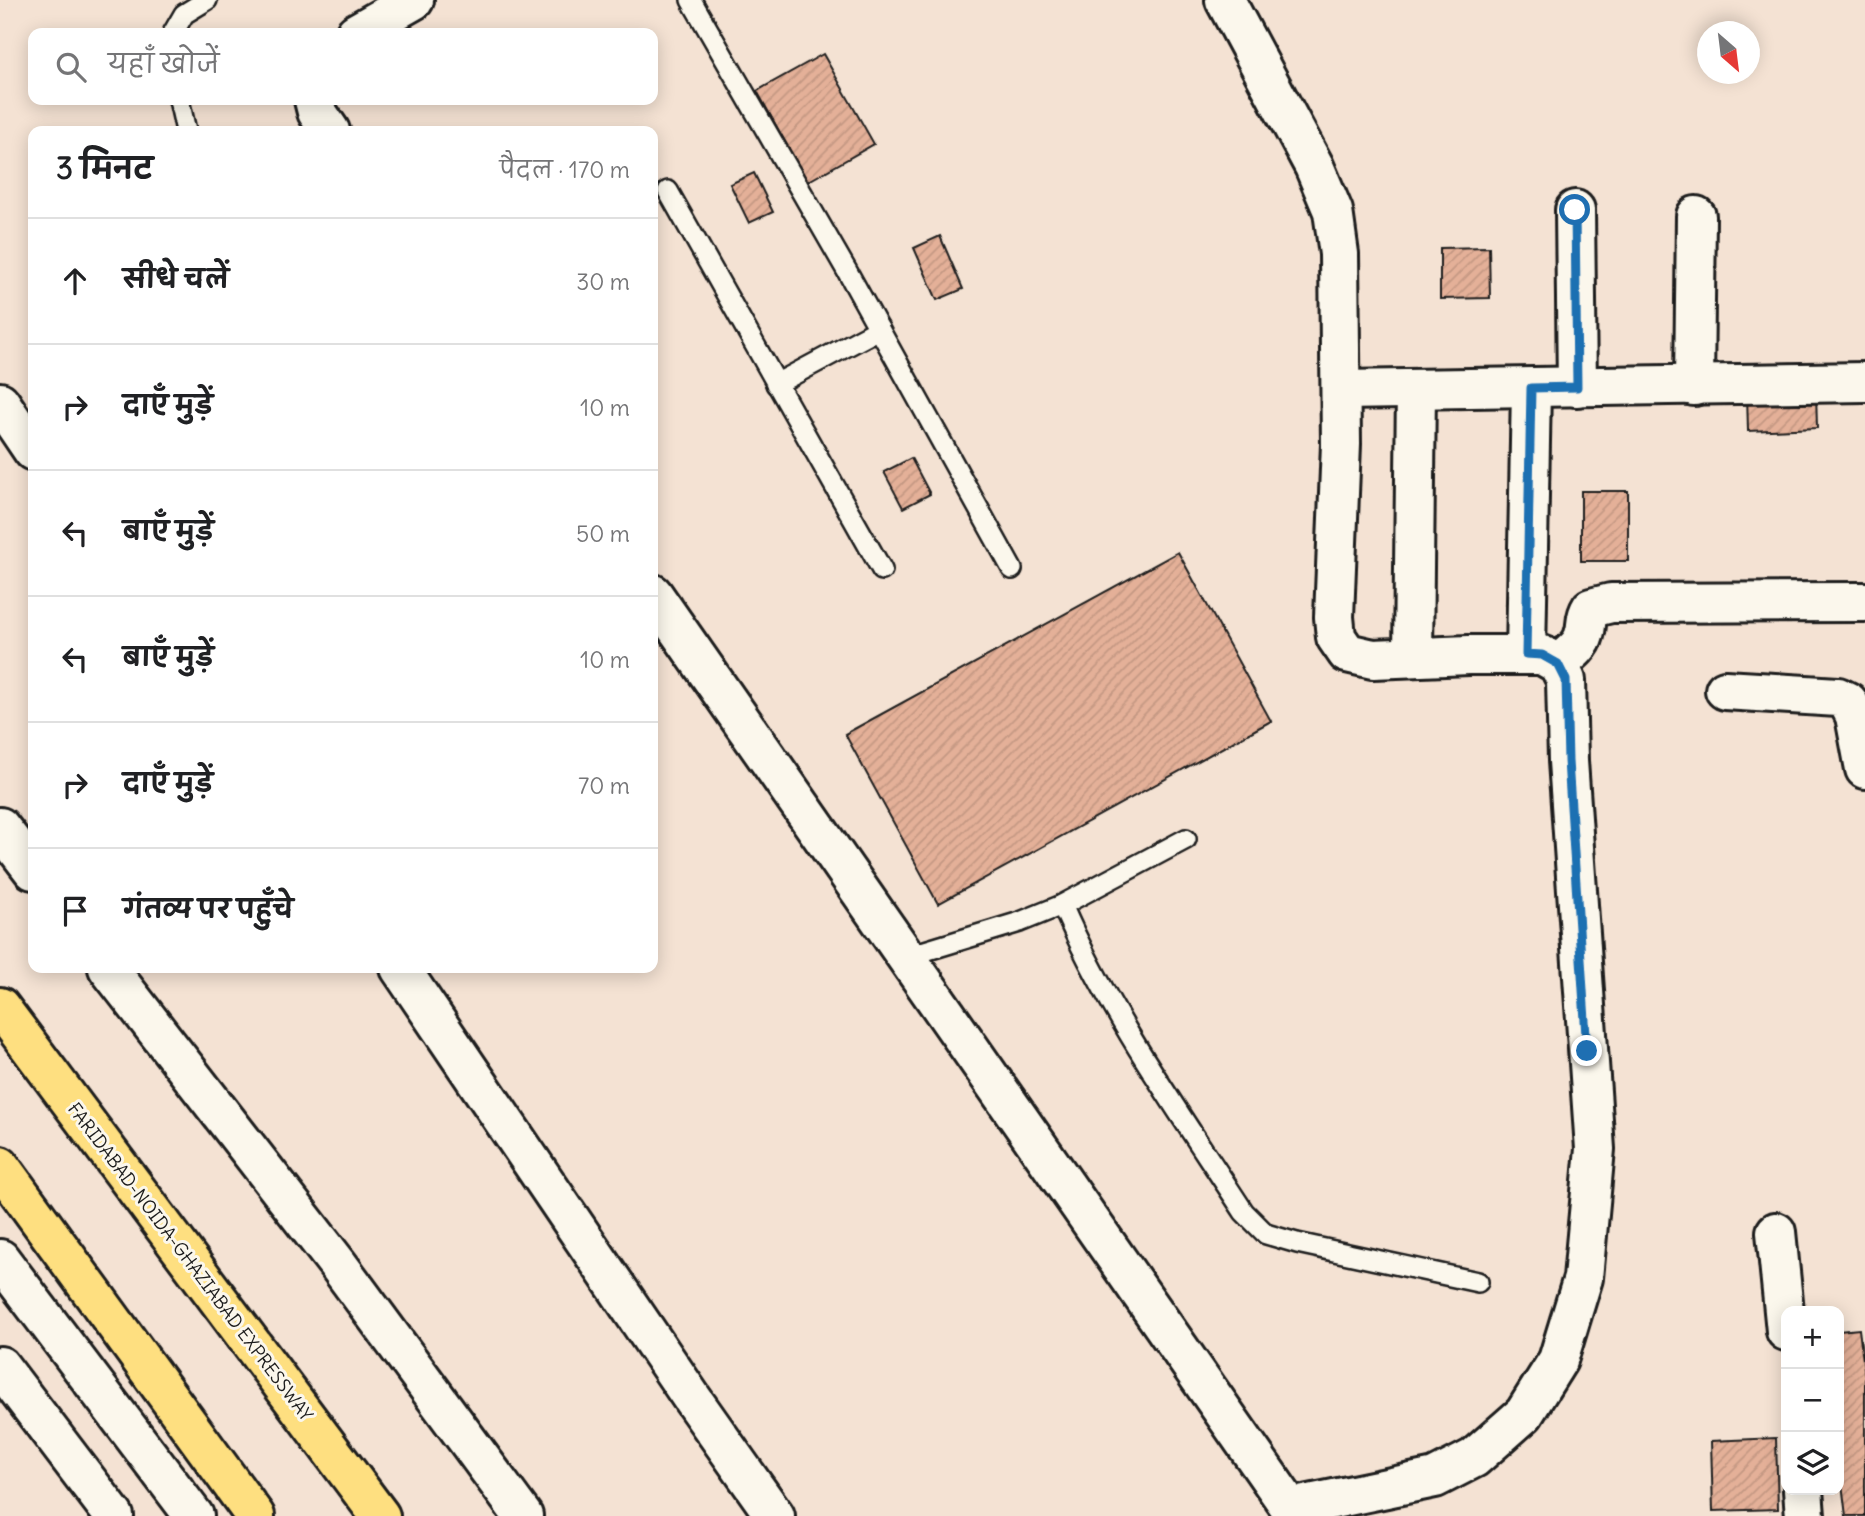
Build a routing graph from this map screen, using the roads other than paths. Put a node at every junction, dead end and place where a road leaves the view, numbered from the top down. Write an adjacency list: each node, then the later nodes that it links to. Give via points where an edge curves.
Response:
1 (207, 0): 5 (lane, via 184,14)
2 (414, 0): 6 (street)
3 (691, 0): 14 (lane)
4 (1225, 0): 21 (street, via 1314,166 1333,211 1339,254)
5 (176, 28)
6 (365, 28)
7 (180, 105): 9 (lane)
8 (315, 105): 10 (street)
9 (185, 126)
10 (326, 126)
11 (668, 191): 16 (lane)
12 (1575, 210): 18 (street)
13 (1696, 216): 17 (street)
14 (879, 329): 16 (lane); 24 (lane)
15 (1865, 382): 17 (street)
16 (776, 384): 25 (lane)
17 (1694, 386): 18 (street)
18 (1577, 387): 19 (street)
19 (1531, 388): 20 (street); 29 (street)
20 (1416, 389): 21 (street); 28 (street)
21 (1341, 390): 28 (street, via 1336,637 1348,653 1373,659)
22 (0, 402): 23 (street)
23 (28, 440)
24 (1012, 569)
25 (882, 570)
26 (658, 601): 36 (street)
27 (1865, 602): 29 (street, via 1611,603 1591,608 1576,649)
28 (1413, 657): 29 (street)
29 (1542, 659): 47 (street, via 1566,680 1595,1149 1583,1278 1559,1360 1524,1414 1474,1458 1435,1478)
30 (1724, 690): 31 (street, via 1838,697 1848,702)
31 (1865, 769)
32 (0, 827): 34 (street)
33 (1186, 839): 35 (lane)
34 (28, 863)
35 (1062, 905): 36 (lane); 43 (lane, via 1076,939 1140,1052 1244,1212 1266,1234)
36 (905, 957): 47 (street)
37 (112, 973): 52 (street, via 339,1266)
38 (403, 973): 53 (street)
39 (0, 1007): 51 (main road, FARIDABAD-NOIDA-GHAZIABAD EXPRESSWAY)
40 (0, 1166): 50 (main road)
41 (1776, 1232): 44 (street)
42 (0, 1259): 49 (street)
43 (1478, 1282)
44 (1783, 1306)
45 (0, 1366): 48 (street)
46 (1803, 1495): 54 (street)
47 (1293, 1512)
48 (114, 1516)
49 (194, 1516)
50 (256, 1516)
51 (380, 1516)
52 (523, 1516)
53 (775, 1516)
54 (1805, 1516)

